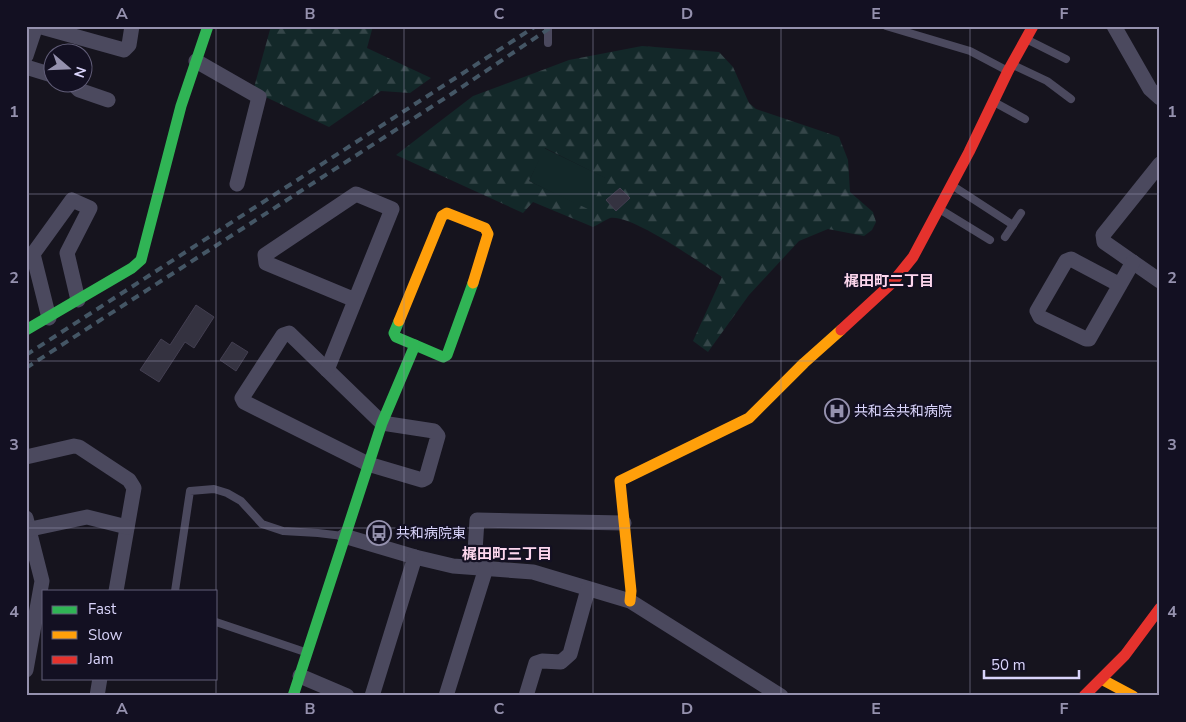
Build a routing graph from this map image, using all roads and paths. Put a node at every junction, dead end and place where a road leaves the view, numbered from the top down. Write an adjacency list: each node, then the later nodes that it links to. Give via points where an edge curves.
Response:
1 (37, 26): 2 (street, via 124,50 129,45); 10 (street)
2 (132, 26)
3 (208, 26): 12 (main road)
4 (548, 26): 9 (lane)
5 (886, 26): 14 (lane, via 970,51)
6 (1033, 26): 8 (main road)
7 (1114, 26): 17 (street, via 1150,89)
8 (1026, 38): 11 (lane); 14 (main road)
9 (548, 43)
10 (26, 56)
11 (1066, 59)
12 (196, 61): 23 (street, via 259,97); 33 (main road, via 141,260)
13 (26, 67): 15 (street)
14 (1010, 67): 18 (lane, via 1047,81); 20 (main road)
15 (42, 71)
16 (85, 92): 19 (street)
17 (1160, 98)
18 (1072, 99)
19 (108, 100)
20 (993, 102): 21 (lane); 24 (main road)
21 (1025, 119)
22 (1160, 164): 30 (street, via 1103,234 1104,242)
23 (237, 184)
24 (952, 184): 25 (main road); 27 (lane)
25 (938, 209): 29 (lane); 42 (main road, via 913,257 892,282 750,418 620,481)
26 (1021, 213): 27 (lane)
27 (1013, 226): 28 (lane)
28 (1005, 238)
29 (990, 240)
30 (1133, 262): 31 (street); 32 (street)
31 (1160, 281)
32 (1120, 285): 32 (street, via 1089,339 1040,317 1037,311 1066,261 1072,258)
33 (78, 300): 35 (main road); 35 (street, via 67,253 90,208 72,200 33,254)
34 (355, 300): 34 (street, via 392,209 356,194 265,255 266,263); 38 (street)
35 (49, 318): 36 (main road)
36 (26, 330)
37 (415, 345): 37 (main road, via 394,333 442,216 447,213 484,228 488,234 447,355 443,357); 39 (main road)
38 (327, 370): 39 (street); 41 (street, via 289,333 283,335 242,398 244,402)
39 (382, 423): 41 (main road); 41 (street, via 434,432 438,436 426,478 422,480)
40 (26, 457): 44 (street, via 79,447 129,480 134,488)
41 (368, 464): 45 (main road)
42 (624, 523): 47 (street, via 477,520); 51 (main road)
43 (27, 526): 44 (street, via 86,517); 55 (street, via 42,581)
44 (127, 526): 49 (street)
45 (344, 536): 46 (street); 50 (lane, via 283,531 262,524 242,501 227,493 214,489 190,491); 54 (main road)
46 (414, 558): 47 (street, via 453,566); 62 (street)
47 (480, 567): 48 (street, via 533,572); 63 (street)
48 (588, 589): 51 (street); 64 (street, via 570,654 561,662 536,663)
49 (116, 590)
50 (175, 590)
51 (630, 601): 65 (street)
52 (1160, 608): 58 (main road)
53 (218, 623): 54 (lane)
54 (307, 652): 56 (main road)
55 (26, 670)
56 (300, 676): 60 (main road); 61 (street)
57 (100, 680): 59 (street)
58 (1103, 680): 66 (main road); 67 (main road)
59 (97, 696)
60 (293, 696)
61 (347, 696)
62 (372, 696)
63 (446, 696)
64 (526, 696)
65 (781, 696)
66 (1084, 696)
67 (1133, 696)

